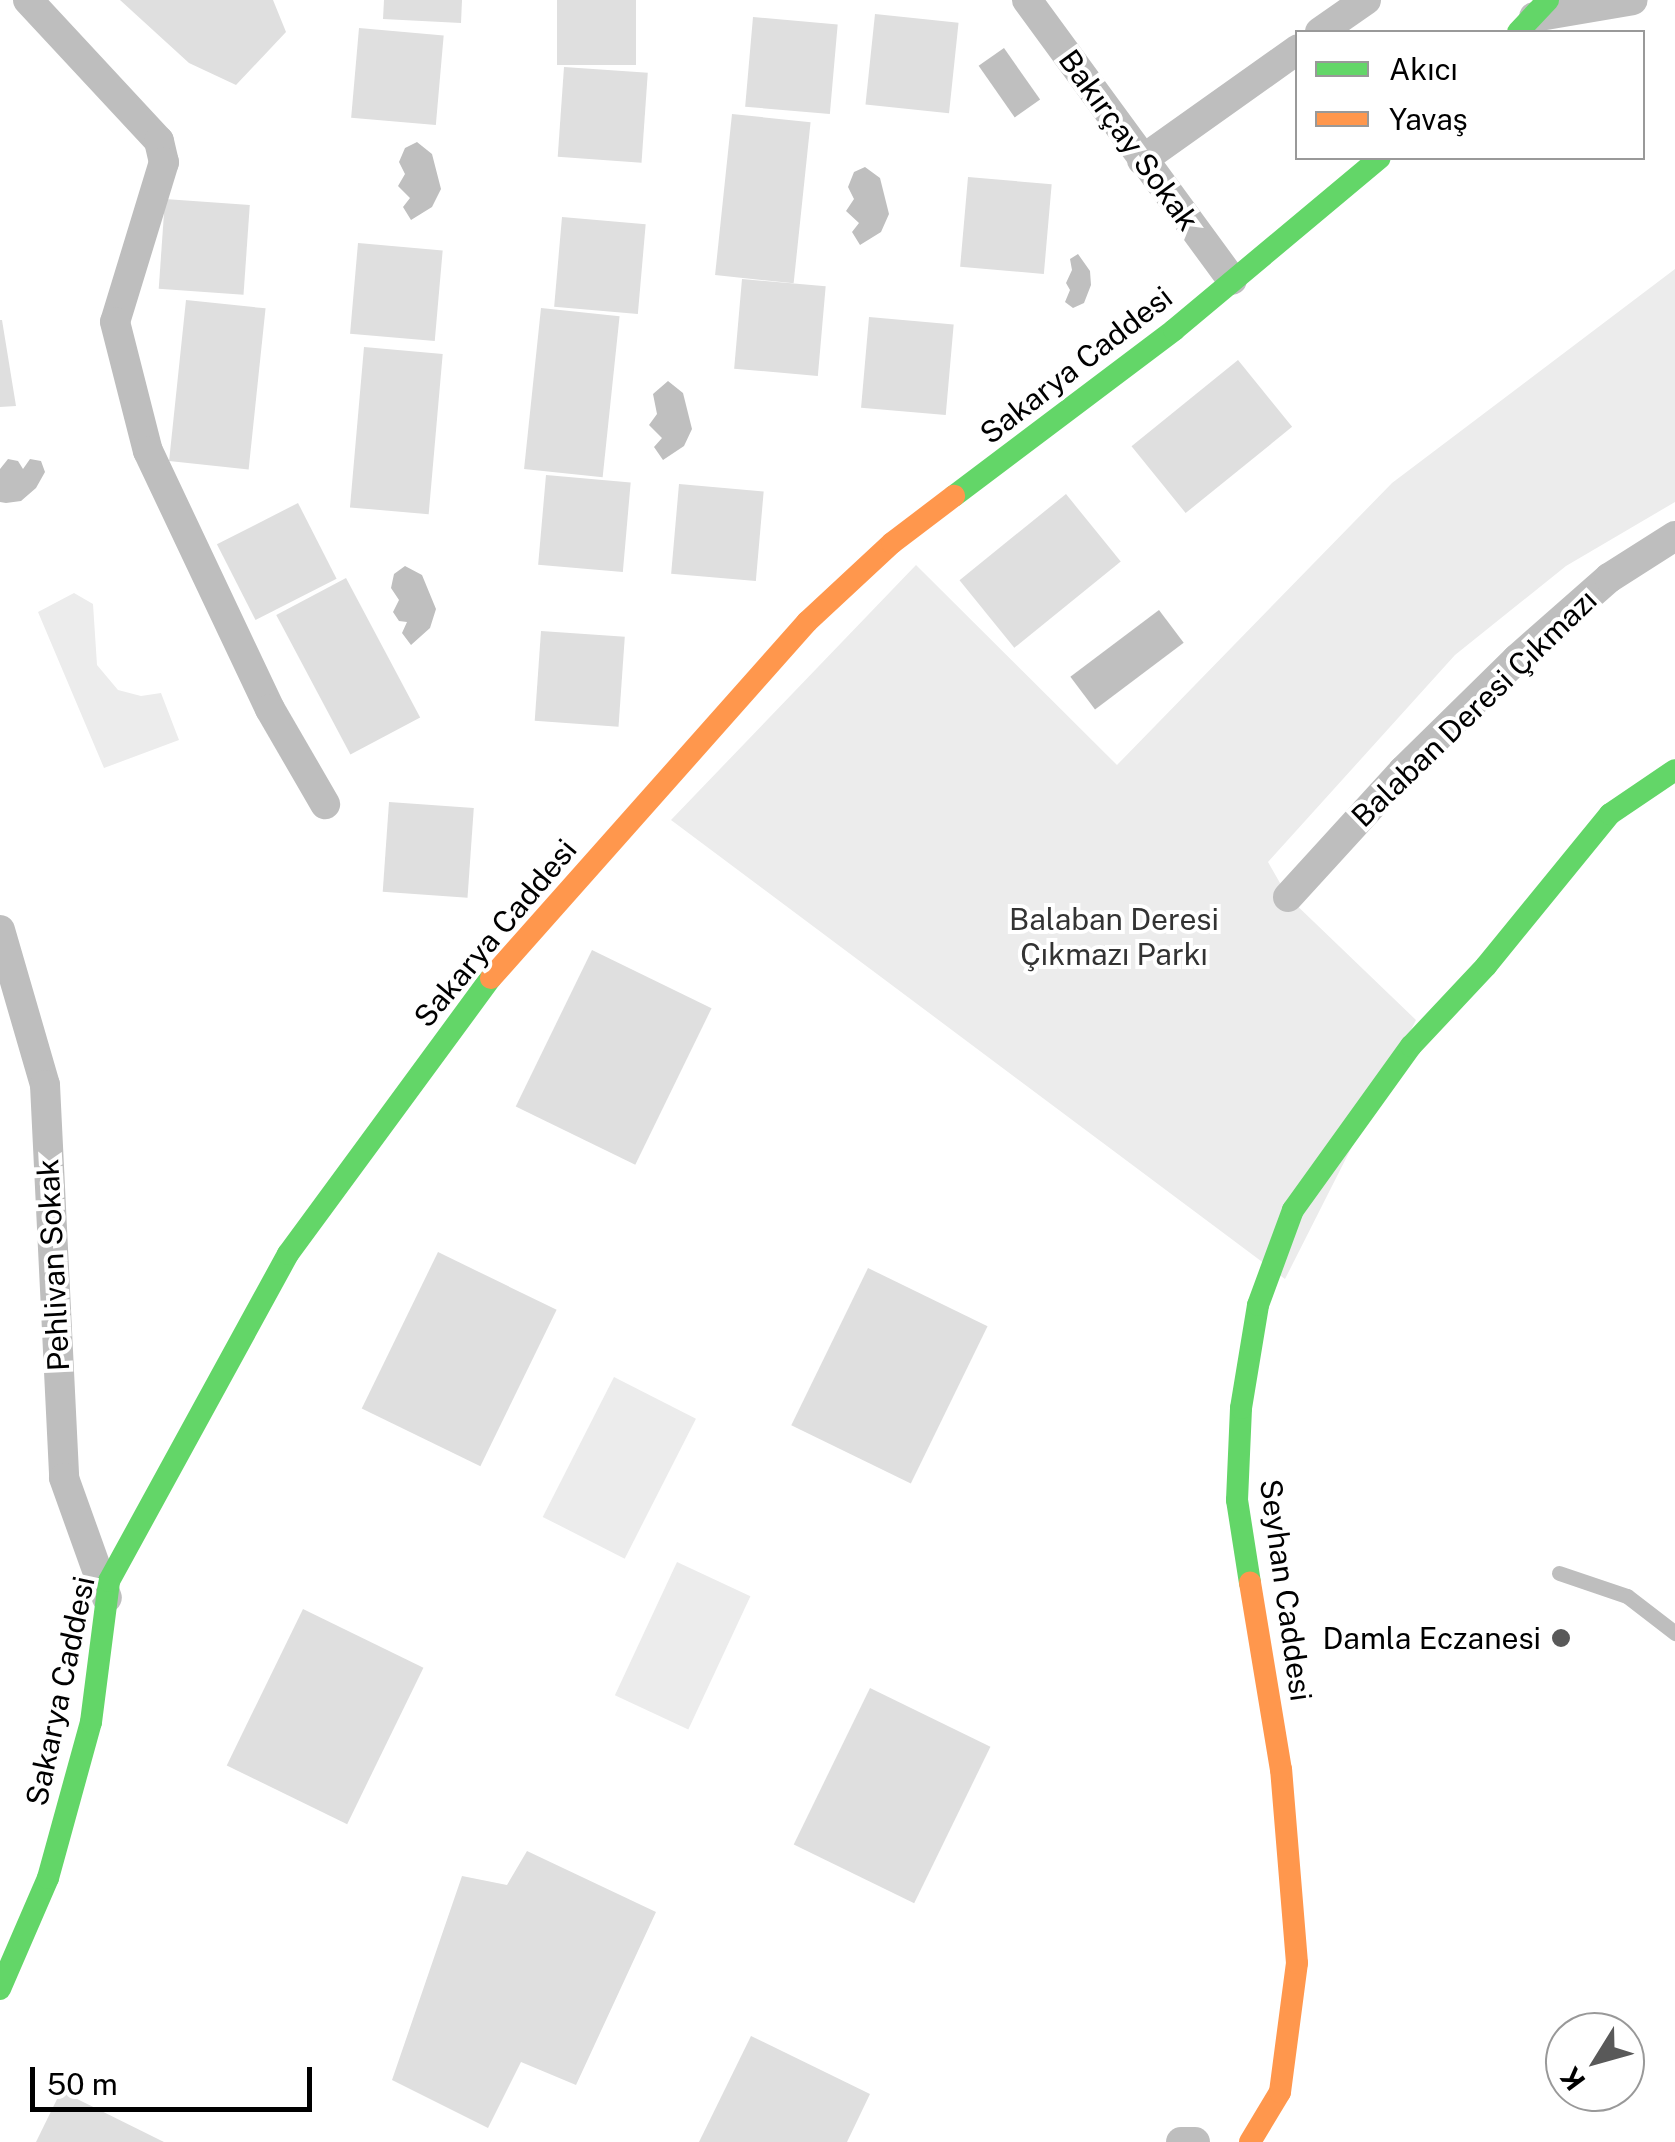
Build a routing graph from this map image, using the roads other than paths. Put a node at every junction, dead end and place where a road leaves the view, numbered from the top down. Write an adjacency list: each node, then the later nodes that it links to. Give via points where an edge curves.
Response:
1 (28, 0): 13 (street, via 160,141 164,162 115,322 148,450 270,708)
2 (1028, 0): 8 (street, Bakırçay Sokak)
3 (1366, 0): 6 (street)
4 (1633, 0): 5 (street)
5 (1533, 17)
6 (1323, 30)
7 (1295, 51): 8 (street)
8 (1142, 160): 10 (street, Bakırçay Sokak)
9 (1378, 160): 10 (street, Sakarya Caddesi)
10 (1232, 280): 17 (street, Sakarya Caddesi, via 892,543 807,622 476,996 288,1254 166,1473)
11 (1675, 536): 14 (street, Balaban Deresi Çıkmazı, via 1609,578 1517,660)
12 (1675, 770): 22 (street, Seyhan Caddesi, via 1610,814 1411,1046 1294,1210 1258,1305 1241,1408 1238,1500 1282,1770 1297,1963 1280,2092)
13 (324, 804)
14 (1288, 897)
15 (0, 930): 17 (street, Pehlivan Sokak, via 44,1085 64,1478)
16 (1560, 1572): 18 (lane, via 1627,1596)
17 (107, 1598): 19 (street, Sakarya Caddesi, via 90,1722 48,1878)
18 (1675, 1633)
19 (0, 1989)
20 (1182, 2142): 21 (street)
21 (1195, 2142)
22 (1250, 2142)

